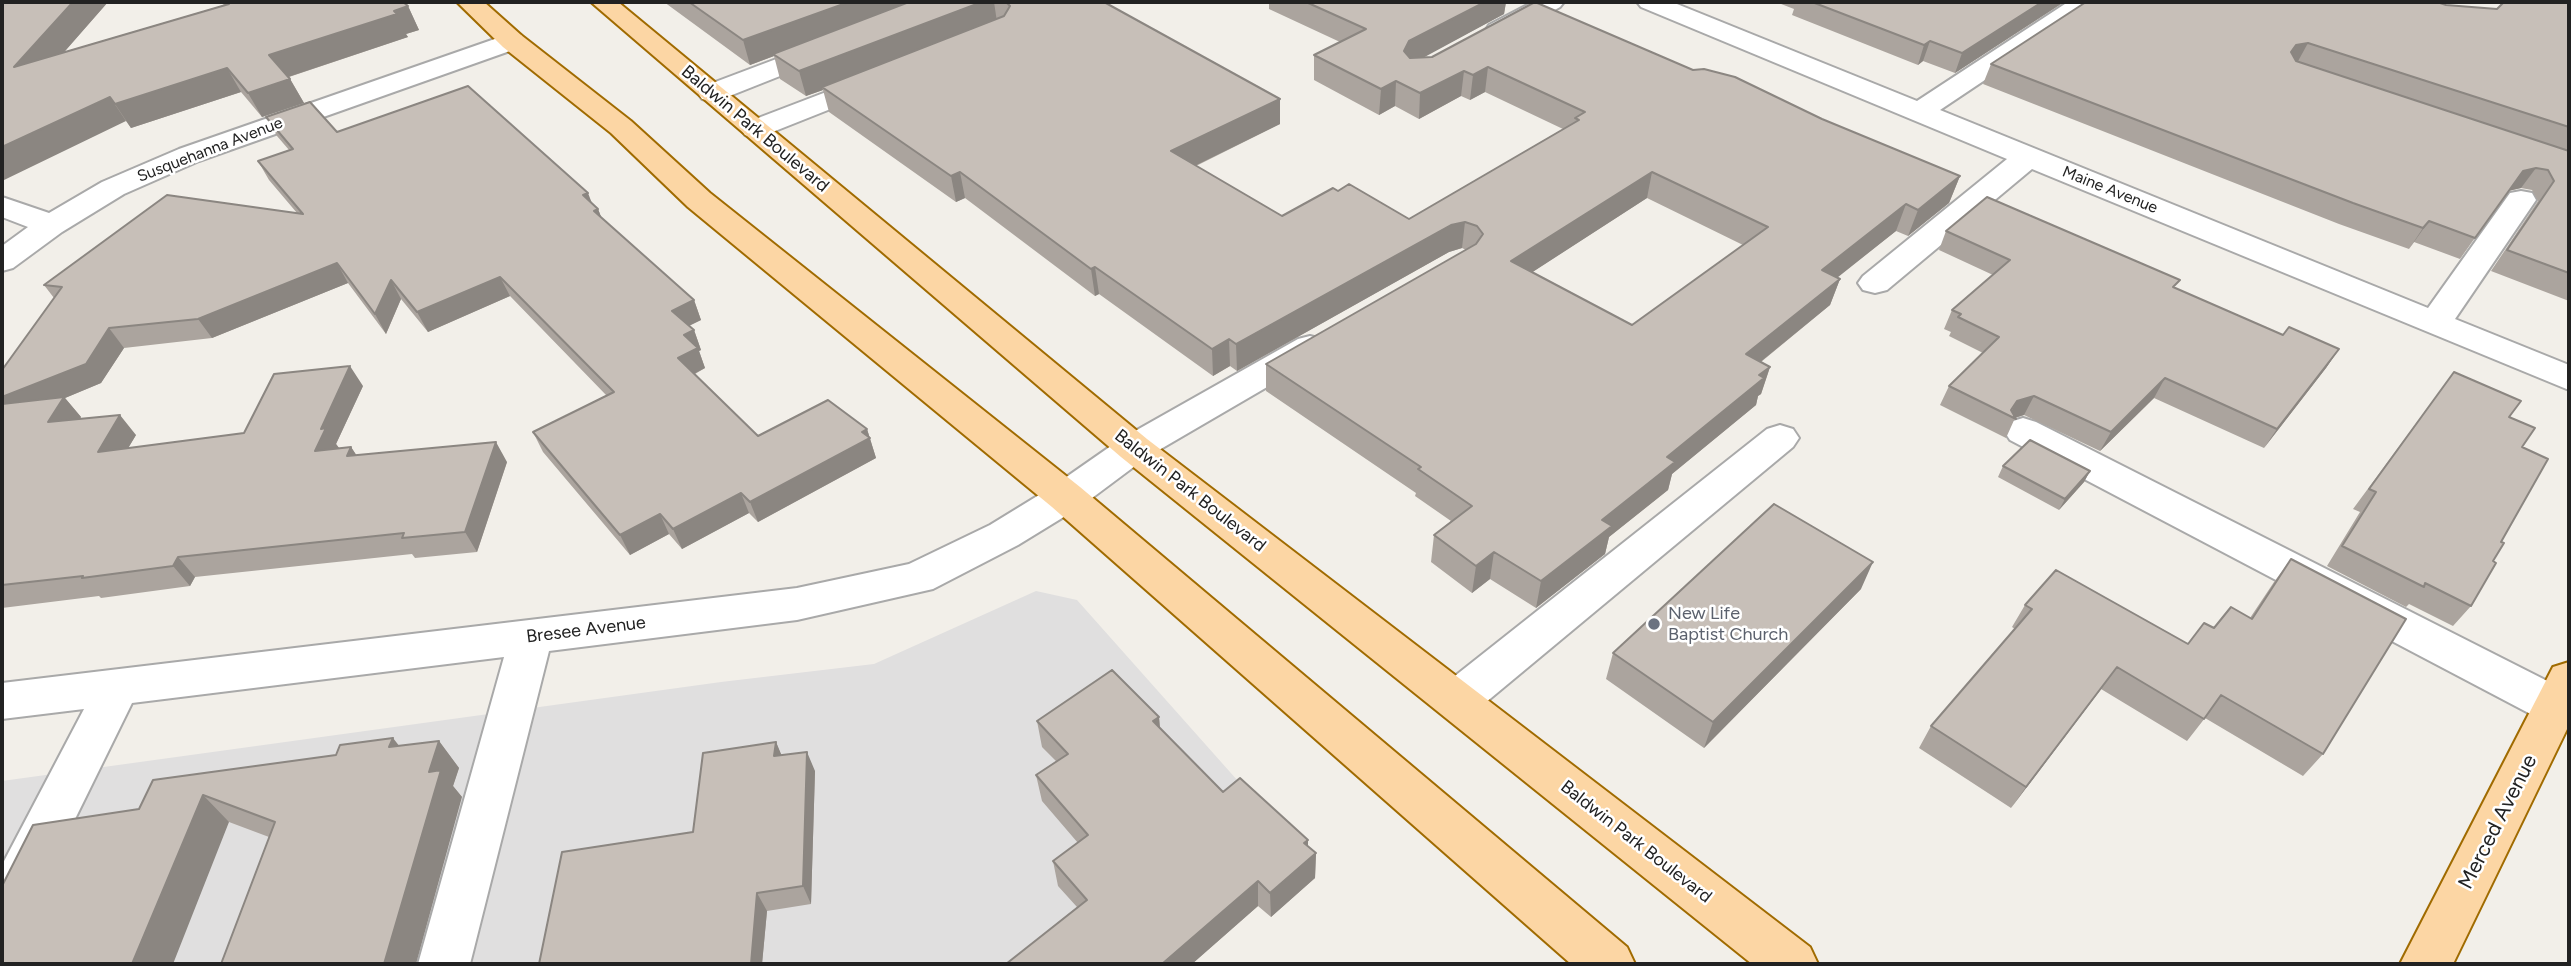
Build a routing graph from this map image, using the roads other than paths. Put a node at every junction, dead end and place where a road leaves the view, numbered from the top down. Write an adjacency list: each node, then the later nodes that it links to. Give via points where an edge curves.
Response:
1 (470, 2): 7 (main road)
2 (603, 2): 10 (main road, Baldwin Park Boulevard)
3 (1551, 2): 8 (street)
4 (1650, 2): 11 (street, Maine Avenue)
5 (2085, 2): 11 (street)
6 (853, 38): 10 (street)
7 (512, 41): 16 (street, Susquehanna Avenue, via 190,155 113,188); 25 (main road, via 621,127 699,200)
8 (1479, 41)
9 (895, 73): 12 (street)
10 (712, 93): 12 (main road, Baldwin Park Boulevard)
11 (1919, 112): 13 (street, Maine Avenue)
12 (755, 129): 24 (main road, Baldwin Park Boulevard)
13 (2028, 157): 18 (street); 19 (street, Maine Avenue)
14 (2521, 200): 19 (street)
15 (2, 206): 16 (street)
16 (51, 225): 17 (street, Susquehanna Avenue)
17 (2, 261)
18 (1875, 284)
19 (2435, 323): 21 (street, Maine Avenue)
20 (1340, 330): 24 (street, Bresee Avenue)
21 (2569, 378)
22 (2023, 431): 28 (street)
23 (1780, 438): 29 (street)
24 (1134, 448): 25 (street, Bresee Avenue); 29 (main road, Baldwin Park Boulevard)
25 (1066, 497): 26 (street, Bresee Avenue, via 1004,535 918,578 797,604); 33 (main road)
26 (531, 636): 27 (street, Bresee Avenue); 32 (street)
27 (118, 687): 30 (street, Bresee Avenue); 31 (street)
28 (2563, 693): 35 (main road, Merced Avenue)
29 (1457, 700): 34 (main road, Baldwin Park Boulevard)
30 (2, 701)
31 (2, 915)
32 (444, 964)
33 (1609, 964)
34 (1792, 964)
35 (2426, 964)

